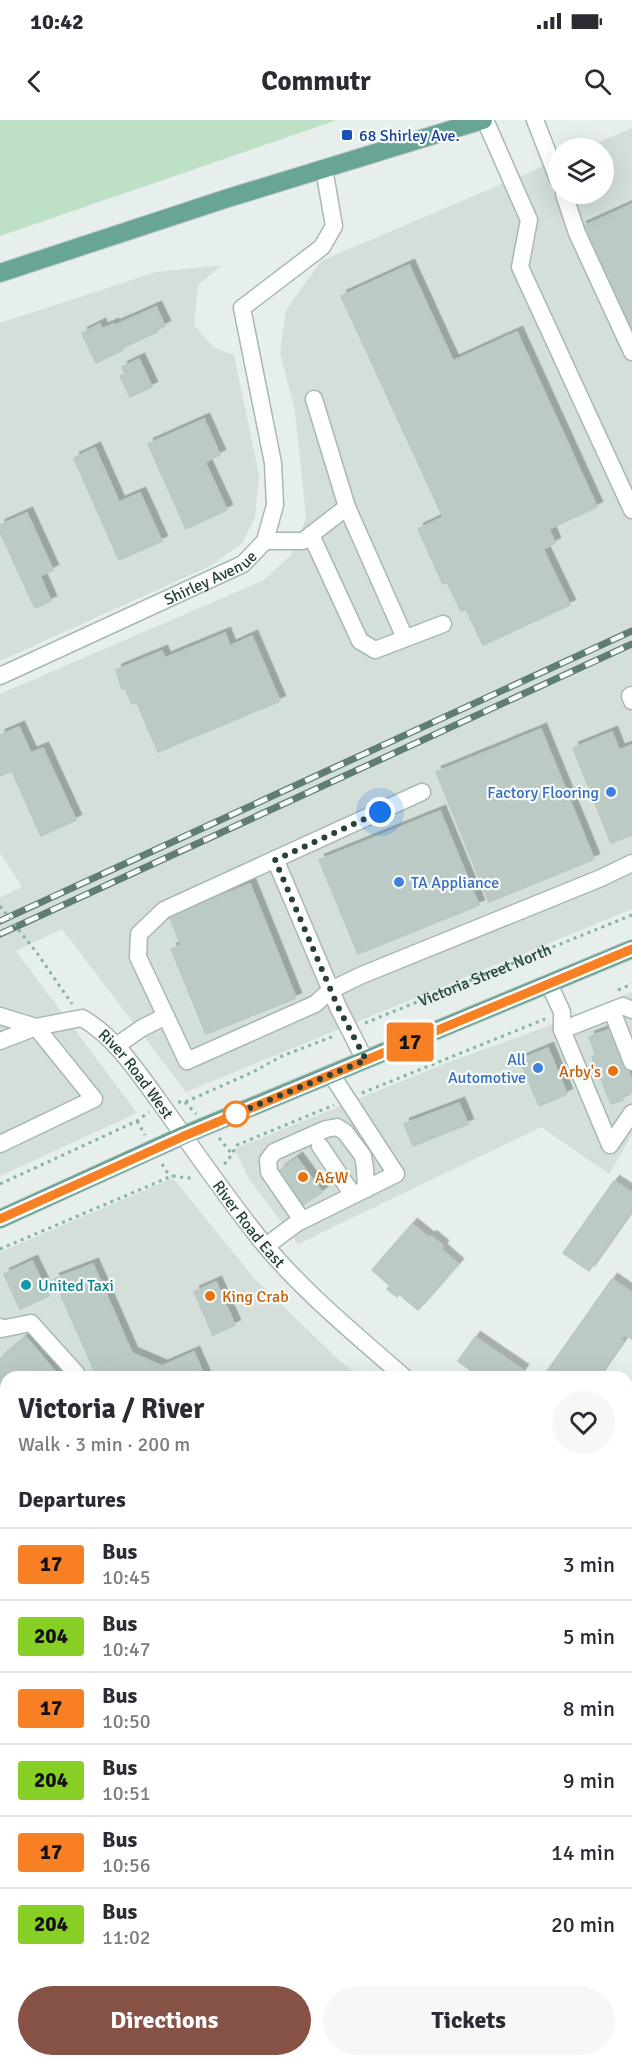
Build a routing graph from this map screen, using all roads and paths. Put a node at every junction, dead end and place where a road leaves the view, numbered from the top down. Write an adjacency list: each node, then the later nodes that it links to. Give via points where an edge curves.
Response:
1 (484, 120): 4 (main road); 10 (street, via 529,220 520,267)
2 (535, 120): 3 (street)
3 (548, 153)
4 (324, 169): 6 (main road); 12 (street, Shirley Avenue, via 334,226 322,247 242,308 273,463 275,505)
5 (568, 204): 7 (street)
6 (0, 273)
7 (632, 352)
8 (314, 399): 9 (street)
9 (347, 507): 11 (street); 14 (street)
10 (632, 510)
11 (311, 535): 12 (street, via 303,541); 14 (street, via 360,640 375,650)
12 (265, 541): 15 (street, Shirley Avenue, via 243,564)
13 (442, 624): 14 (street)
14 (405, 638)
15 (0, 676)
16 (632, 695): 17 (street)
17 (632, 701)
18 (422, 792): 19 (street)
19 (275, 860): 26 (street); 33 (street, via 164,910 140,934 138,957)
20 (632, 863): 26 (street)
21 (0, 906): 28 (path, bridge)
22 (632, 915): 35 (path, Victoria Street North)
23 (632, 950): 24 (main road, Victoria Street North)
24 (549, 984): 31 (street); 39 (main road, Victoria Street North)
25 (632, 984): 27 (path)
26 (331, 990): 33 (street, via 315,1004 187,1061); 35 (street)
27 (611, 992)
28 (65, 994)
29 (632, 1010): 30 (street, via 623,1006)
30 (612, 1011): 36 (street); 40 (street)
31 (562, 1012): 36 (street); 42 (path)
32 (0, 1016): 34 (street)
33 (166, 1016): 38 (street)
34 (36, 1027): 37 (street); 38 (street, River Road West, via 82,1018); 47 (street, via 94,1099)
35 (350, 1029): 39 (street); 43 (path, Victoria Street North, via 282,1056 186,1104)
36 (562, 1030): 44 (street, via 610,1145)
37 (0, 1041)
38 (117, 1046): 46 (street, River Road West)
39 (366, 1060): 41 (main road, Victoria Street North)
40 (632, 1062)
41 (331, 1074): 42 (street); 46 (main road, Victoria Street North)
42 (347, 1099): 50 (path, via 237,1145); 56 (street, via 396,1174)
43 (172, 1101)
44 (632, 1113)
45 (144, 1114): 55 (path, via 138,1123)
46 (184, 1136): 57 (main road, Victoria Street North); 59 (street, River Road East)
47 (0, 1144)
48 (320, 1146): 56 (street)
49 (229, 1148): 50 (path)
50 (232, 1154): 51 (path)
51 (227, 1162)
52 (167, 1172): 53 (path)
53 (172, 1176): 54 (path); 60 (path)
54 (188, 1178)
55 (0, 1184)
56 (360, 1192): 58 (street); 58 (street, via 366,1168 363,1156 337,1127 274,1152 268,1160 269,1172)
57 (0, 1219)
58 (302, 1220): 59 (street)
59 (266, 1246): 63 (street, River Road East, via 310,1294)
60 (0, 1250)
61 (0, 1327): 62 (street, via 31,1323)
62 (74, 1371)
63 (397, 1371)

